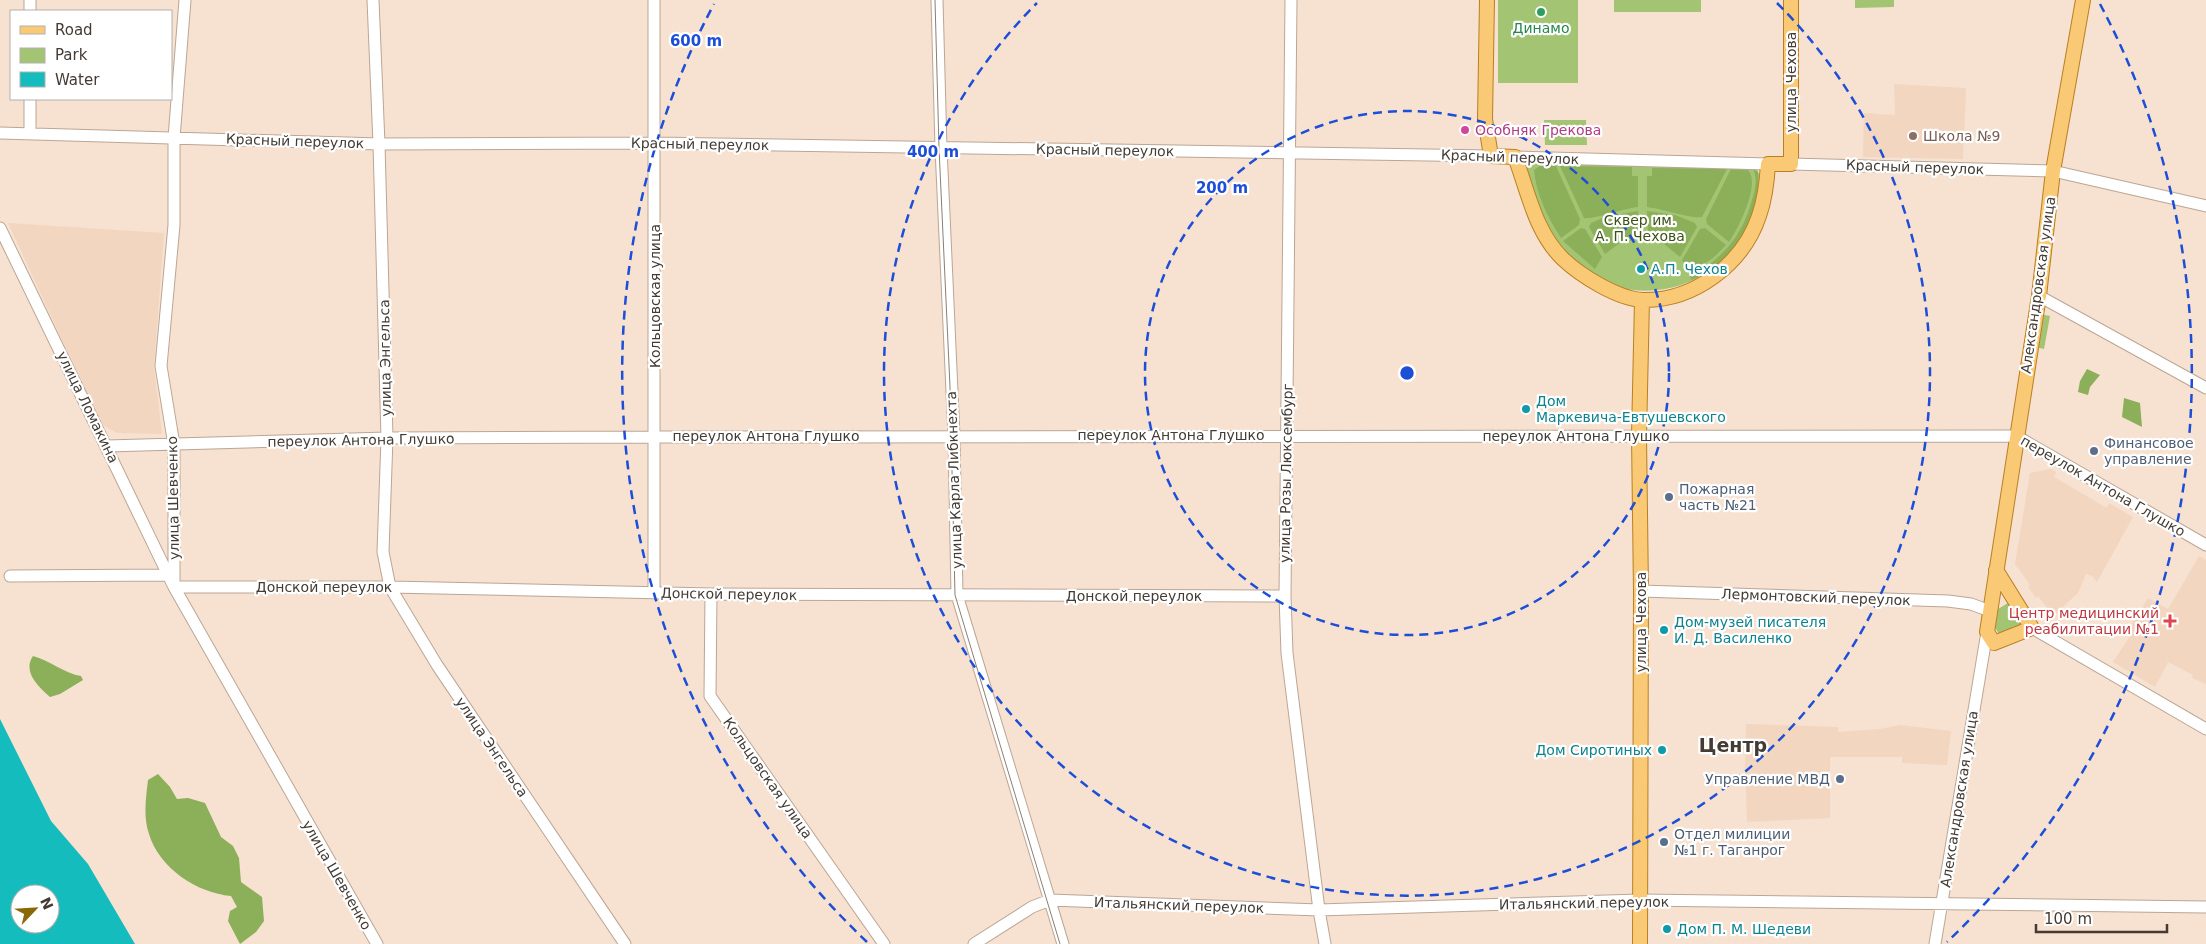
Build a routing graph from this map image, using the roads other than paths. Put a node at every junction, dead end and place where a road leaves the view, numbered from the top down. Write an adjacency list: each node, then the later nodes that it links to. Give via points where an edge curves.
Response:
1 (185, 0): 12 (street, улица Шевченко)
2 (374, 0): 14 (street, улица Энгельса)
3 (654, 0): 13 (street, Кольцовская улица)
4 (938, 0): 15 (street, улица Карла Либкнехта)
5 (1292, 0): 16 (street, улица Розы Люксембург)
6 (1487, 0): 17 (main road, via 1485,119)
7 (1791, 0): 20 (main road, улица Чехова)
8 (2083, 0): 21 (main road, Александровская улица)
9 (30, 100): 11 (street)
10 (0, 133): 11 (street, Красный переулок)
11 (30, 133): 12 (street, Красный переулок)
12 (174, 138): 14 (street, Красный переулок); 33 (street, улица Шевченко, via 174,225 161,366)
13 (655, 143): 14 (street, Красный переулок); 15 (street, Красный переулок); 28 (street, Кольцовская улица)
14 (379, 144): 32 (street, улица Энгельса)
15 (941, 148): 16 (street, Красный переулок); 29 (street, улица Карла Либкнехта)
16 (1290, 153): 17 (street, Красный переулок); 27 (street, улица Розы Люксембург)
17 (1491, 156): 18 (main road, Красный переулок)
18 (1515, 156): 19 (street, Красный переулок); 25 (main road, via 1531,206 1550,243 1562,258 1592,280)
19 (1768, 164): 20 (main road, Красный переулок); 25 (main road, via 1759,217 1751,235 1727,266 1695,288 1677,295)
20 (1791, 164): 21 (street, Красный переулок)
21 (2052, 171): 22 (street, Красный переулок); 24 (main road, Александровская улица)
22 (2206, 206)
23 (0, 228): 34 (street, улица Ломакина)
24 (2038, 296): 26 (street); 31 (main road, Александровская улица)
25 (1642, 300): 30 (main road, улица Чехова)
26 (2206, 388)
27 (1286, 435): 29 (street, переулок Антона Глушко); 30 (street, переулок Антона Глушко); 45 (street, улица Розы Люксембург)
28 (654, 436): 29 (street, переулок Антона Глушко); 32 (street, переулок Антона Глушко); 42 (street, Кольцовская улица)
29 (954, 436): 44 (street, улица Карла Либкнехта)
30 (1639, 436): 31 (street, переулок Антона Глушко); 41 (main road, улица Чехова)
31 (2016, 436): 35 (street, переулок Антона Глушко); 36 (main road, Александровская улица)
32 (387, 438): 33 (street, переулок Антона Глушко); 40 (street, улица Энгельса, via 383,552)
33 (174, 444): 34 (street, переулок Антона Глушко); 39 (street, улица Шевченко)
34 (107, 446): 37 (street, улица Ломакина)
35 (2206, 545)
36 (1996, 570): 46 (main road); 47 (main road, Александровская улица)
37 (168, 575): 38 (street); 39 (street, улица Ломакина)
38 (10, 576)
39 (174, 587): 40 (street, Донской переулок); 58 (street, улица Шевченко)
40 (390, 587): 42 (street, Донской переулок); 59 (street, улица Энгельса, via 437,665)
41 (1641, 591): 47 (street, Лермонтовский переулок, via 1948,601); 54 (main road, улица Чехова)
42 (654, 593): 43 (street, Донской переулок)
43 (711, 594): 44 (street, Донской переулок); 60 (street, Кольцовская улица, via 710,696)
44 (957, 595): 45 (street, Донской переулок); 53 (street, улица Карла Либкнехта)
45 (1285, 596): 57 (street, улица Розы Люксембург, via 1287,653)
46 (2011, 597): 47 (main road, via 2000,595); 48 (main road)
47 (1990, 607): 49 (main road, Александровская улица)
48 (2032, 628): 50 (main road); 52 (street)
49 (1987, 632): 50 (main road, via 1991,641); 51 (street, Александровская улица)
50 (2000, 642): 51 (street)
51 (1983, 655): 55 (street, Александровская улица)
52 (2206, 729)
53 (1050, 900): 57 (street, Итальянский переулок); 61 (street, Итальянский переулок); 62 (street, улица Карла Либкнехта)
54 (1640, 900): 55 (street, Итальянский переулок); 57 (street, Итальянский переулок); 64 (main road, улица Чехова)
55 (1942, 904): 56 (street, Итальянский переулок); 65 (street, Александровская улица)
56 (2206, 907)
57 (1319, 910): 63 (street, улица Розы Люксембург)
58 (377, 944)
59 (625, 944)
60 (884, 944)
61 (974, 944)
62 (1062, 944)
63 (1325, 944)
64 (1640, 944)
65 (1935, 944)

